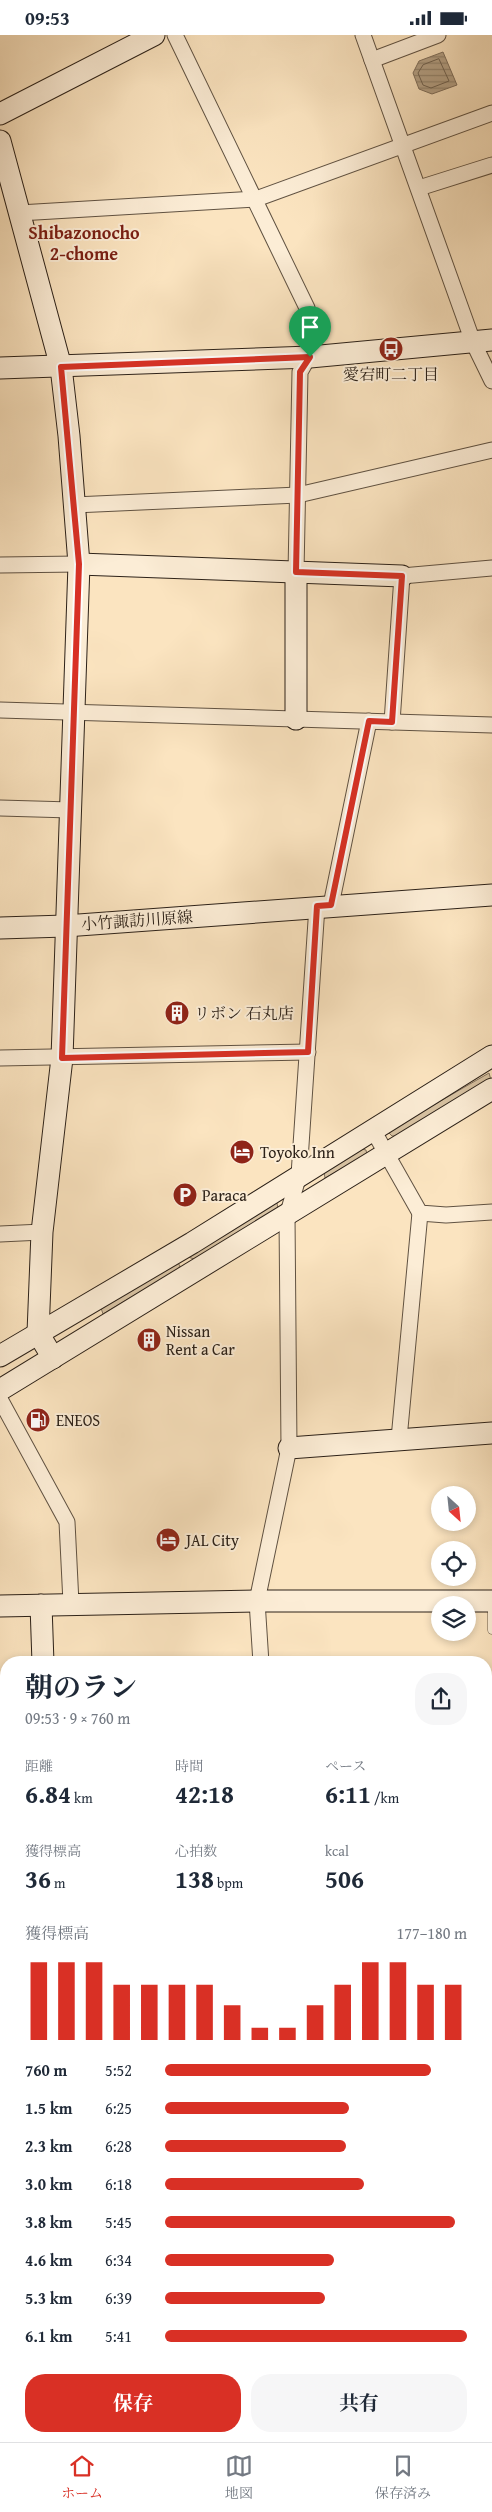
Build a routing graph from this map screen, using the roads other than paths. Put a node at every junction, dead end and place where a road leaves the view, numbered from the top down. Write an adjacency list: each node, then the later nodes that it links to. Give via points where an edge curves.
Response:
1 (154, 35): 7 (street)
2 (175, 35): 12 (street)
3 (363, 35): 5 (street)
4 (438, 35): 5 (street)
5 (372, 60): 9 (street)
6 (492, 113): 9 (street)
7 (0, 114)
8 (0, 141): 13 (street, 小竹諏訪川原線)
9 (403, 145): 11 (street); 12 (street)
10 (492, 165): 11 (street)
11 (419, 188): 14 (street)
12 (256, 199): 13 (street); 15 (street, via 307,308 314,339)
13 (20, 213): 17 (street, 小竹諏訪川原線)
14 (482, 341): 15 (street); 18 (street)
15 (310, 357): 17 (street); 20 (street, via 300,372)
16 (0, 367): 17 (street)
17 (61, 367): 21 (street, 小竹諏訪川原線)
18 (492, 381)
19 (492, 450): 20 (street)
20 (298, 495): 21 (street); 25 (street)
21 (74, 505): 22 (street, 小竹諏訪川原線)
22 (79, 564): 23 (street); 25 (street); 28 (street, 小竹諏訪川原線)
23 (0, 565)
24 (492, 568): 26 (street)
25 (296, 572): 26 (street); 29 (street)
26 (402, 576): 31 (street)
27 (0, 710): 28 (street)
28 (73, 712): 29 (street); 34 (street, 小竹諏訪川原線)
29 (296, 719): 30 (street)
30 (369, 721): 31 (street); 36 (street)
31 (392, 722): 32 (street)
32 (492, 725)
33 (0, 808): 34 (street)
34 (71, 810): 37 (street, 小竹諏訪川原線)
35 (492, 895): 36 (street, 小竹諏訪川原線)
36 (324, 906): 37 (street, 小竹諏訪川原線); 39 (street)
37 (65, 925): 38 (street); 41 (street)
38 (0, 928)
39 (308, 1052): 41 (street); 46 (street)
40 (492, 1056): 44 (street)
41 (62, 1058): 42 (street); 50 (street)
42 (0, 1059)
43 (492, 1089): 45 (street)
44 (373, 1130): 45 (street); 46 (street)
45 (386, 1154): 48 (street); 49 (street)
46 (299, 1175): 49 (street); 52 (street, via 192,1243)
47 (492, 1212): 48 (street)
48 (420, 1213): 58 (street)
49 (287, 1216): 54 (street); 59 (street)
50 (42, 1232): 51 (street); 52 (street)
51 (0, 1234)
52 (38, 1333): 53 (street); 54 (street)
53 (0, 1356)
54 (53, 1358): 55 (street)
55 (0, 1390)
56 (0, 1399): 62 (street, via 67,1523)
57 (492, 1433): 58 (street)
58 (399, 1439): 59 (street)
59 (289, 1448): 60 (street)
60 (257, 1601): 61 (street); 62 (street); 67 (street)
61 (492, 1601): 65 (lane)
62 (71, 1603): 63 (street)
63 (41, 1605): 64 (street); 66 (street)
64 (0, 1606)
65 (492, 1630)
66 (44, 1656)
67 (261, 1656)

